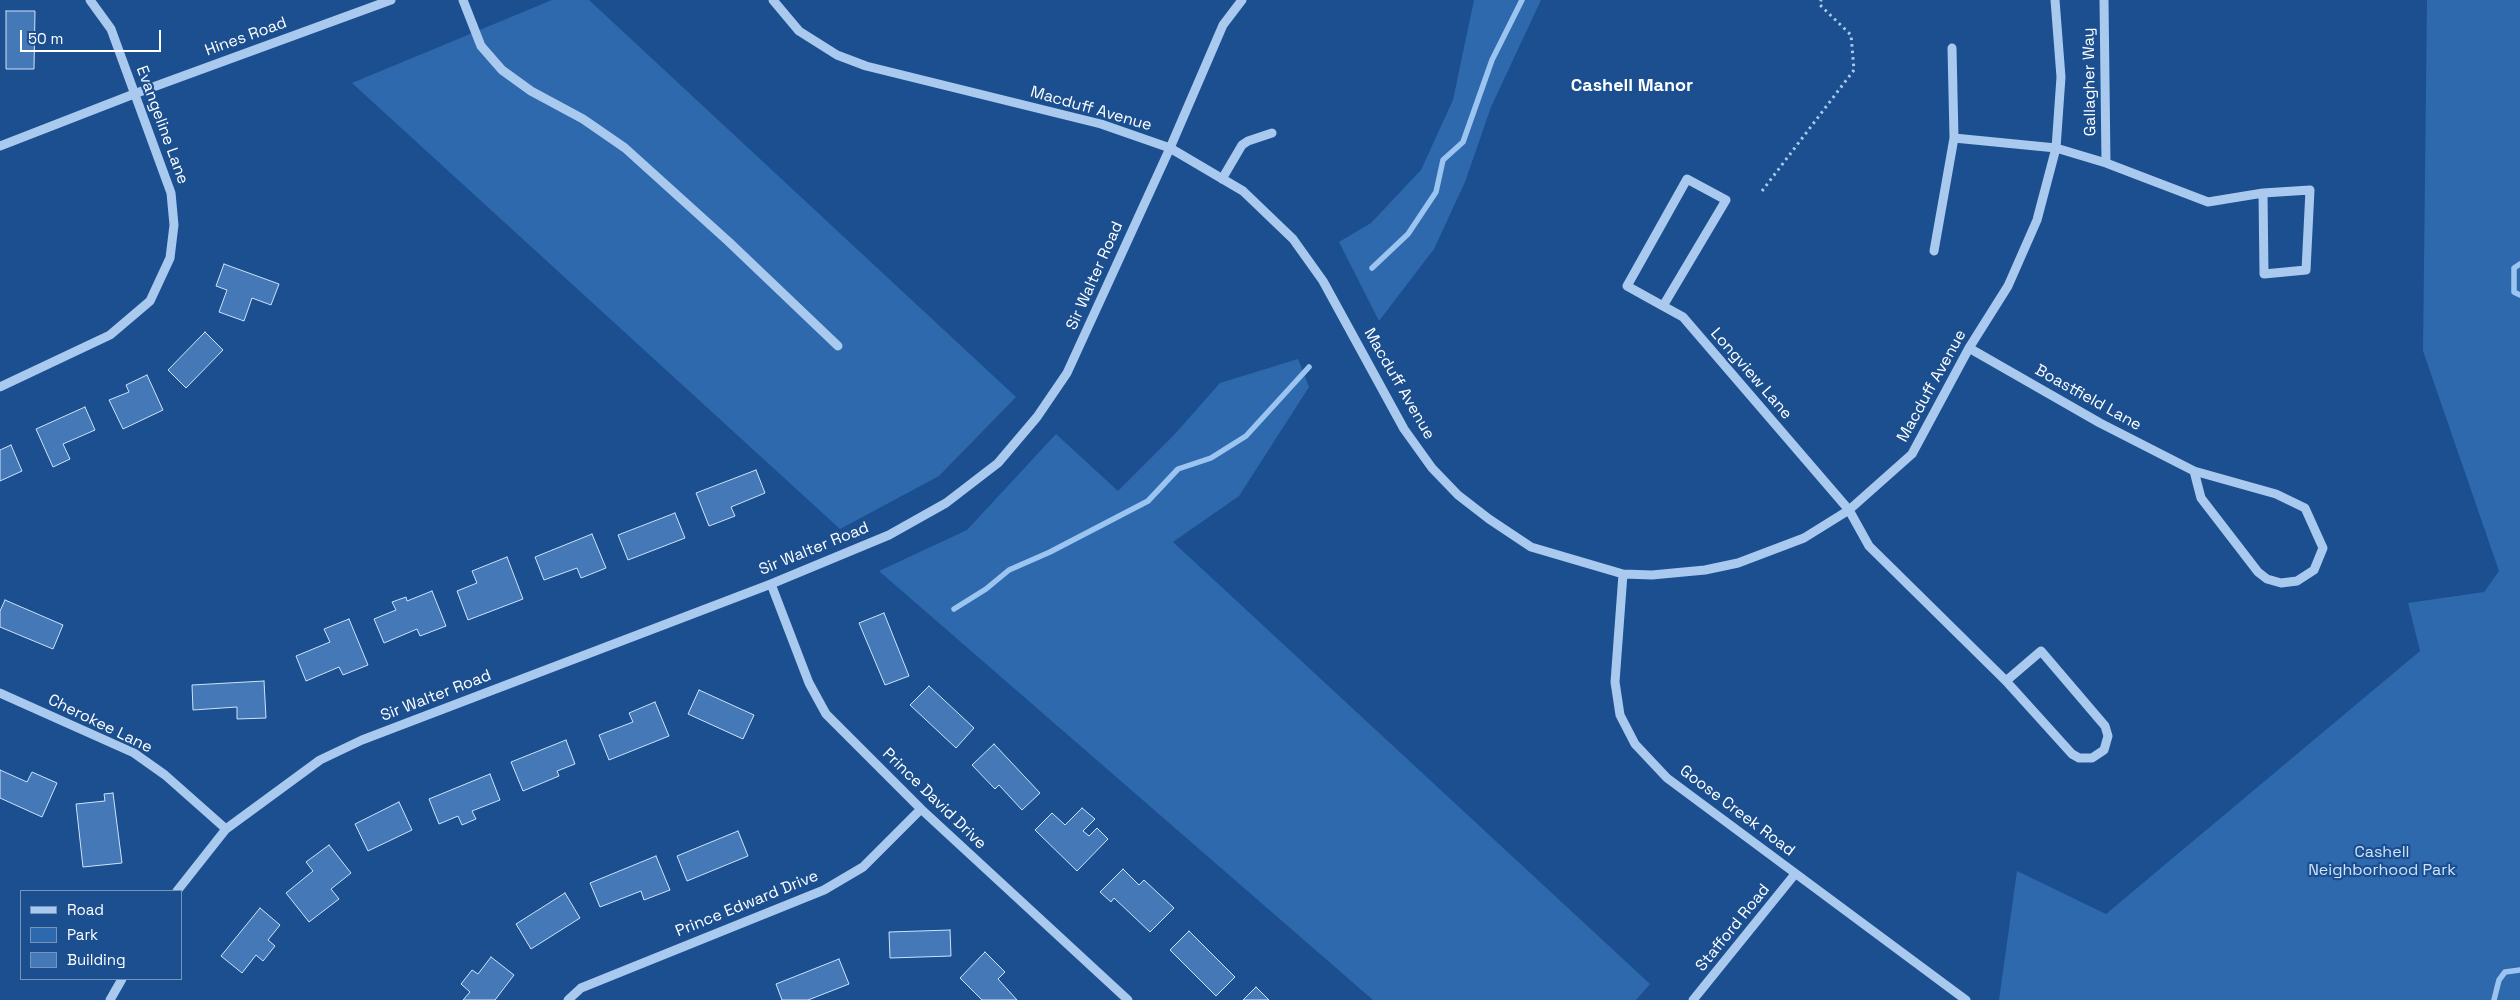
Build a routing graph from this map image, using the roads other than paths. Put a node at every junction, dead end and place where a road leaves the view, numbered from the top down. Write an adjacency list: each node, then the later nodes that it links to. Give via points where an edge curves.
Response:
1 (90, 0): 9 (street, Evangeline Lane, via 111,28)
2 (391, 0): 9 (street, Hines Road)
3 (463, 0): 20 (street, via 481,46 502,70 625,148)
4 (773, 0): 13 (street, Macduff Avenue, via 799,31 837,55 866,66 1101,124)
5 (1242, 0): 13 (street, Sir Walter Road, via 1222,25)
6 (2055, 0): 14 (street, Macduff Avenue, via 2061,77)
7 (2104, 0): 15 (street, Gallagher Way)
8 (1952, 48): 11 (street)
9 (134, 94): 12 (street, Hines Road); 22 (street, Evangeline Lane, via 171,194 174,225 170,258 150,301 110,335)
10 (1272, 133): 16 (street, via 1242,145)
11 (1954, 138): 14 (street, Gallagher Way); 18 (street)
12 (0, 146)
13 (1170, 148): 16 (street, Macduff Avenue); 26 (street, Sir Walter Road, via 1067,373 1038,417 998,462 946,503 889,535)
14 (2056, 148): 15 (street, Gallagher Way); 21 (street, Macduff Avenue, via 2036,220 2008,286)
15 (2106, 163): 17 (street, Gallagher Way, via 2208,202)
16 (1222, 179): 25 (street, Macduff Avenue, via 1243,192 1293,239 1323,280 1404,429 1432,468 1458,495 1531,546)
17 (2263, 193): 17 (street, Gallagher Way, via 2310,190 2306,270 2264,274)
18 (1934, 252)
19 (1663, 306): 19 (street, Longview Lane, via 1627,286 1687,179 1726,200); 24 (street, Longview Lane, via 1683,317)
20 (838, 346)
21 (1969, 348): 23 (street, Boastfield Lane, via 2100,423); 24 (street, Macduff Avenue, via 1912,454)
22 (0, 387)
23 (2194, 471): 23 (street, Boastfield Lane, via 2201,498 2258,572 2281,583 2297,581 2314,570 2323,548 2305,508 2276,494)
24 (1849, 510): 25 (street, Macduff Avenue, via 1804,538 1738,563 1680,573); 27 (street, Longview Lane, via 1869,546)
25 (1623, 574): 31 (street, Goose Creek Road, via 1614,682 1620,715 1634,744 1667,778)
26 (771, 584): 29 (street, Prince David Drive, via 809,683 826,714); 30 (street, Sir Walter Road, via 362,740 320,760)
27 (2006, 681): 27 (street, Longview Lane, via 2041,651 2105,726 2108,736 2104,750 2092,758 2083,759 2072,754)
28 (0, 694): 30 (street, Cherokee Lane, via 134,753 165,775)
29 (921, 809): 35 (street, Prince Edward Drive, via 863,868 824,890 581,988); 36 (street, Prince David Drive)
30 (226, 829): 32 (street, Sir Walter Road)
31 (1795, 874): 37 (street, Stafford Road); 38 (street, Goose Creek Road)
32 (178, 890)
33 (121, 980): 34 (street)
34 (110, 1000)
35 (568, 1000)
36 (1128, 1000)
37 (1693, 1000)
38 (1966, 1000)

